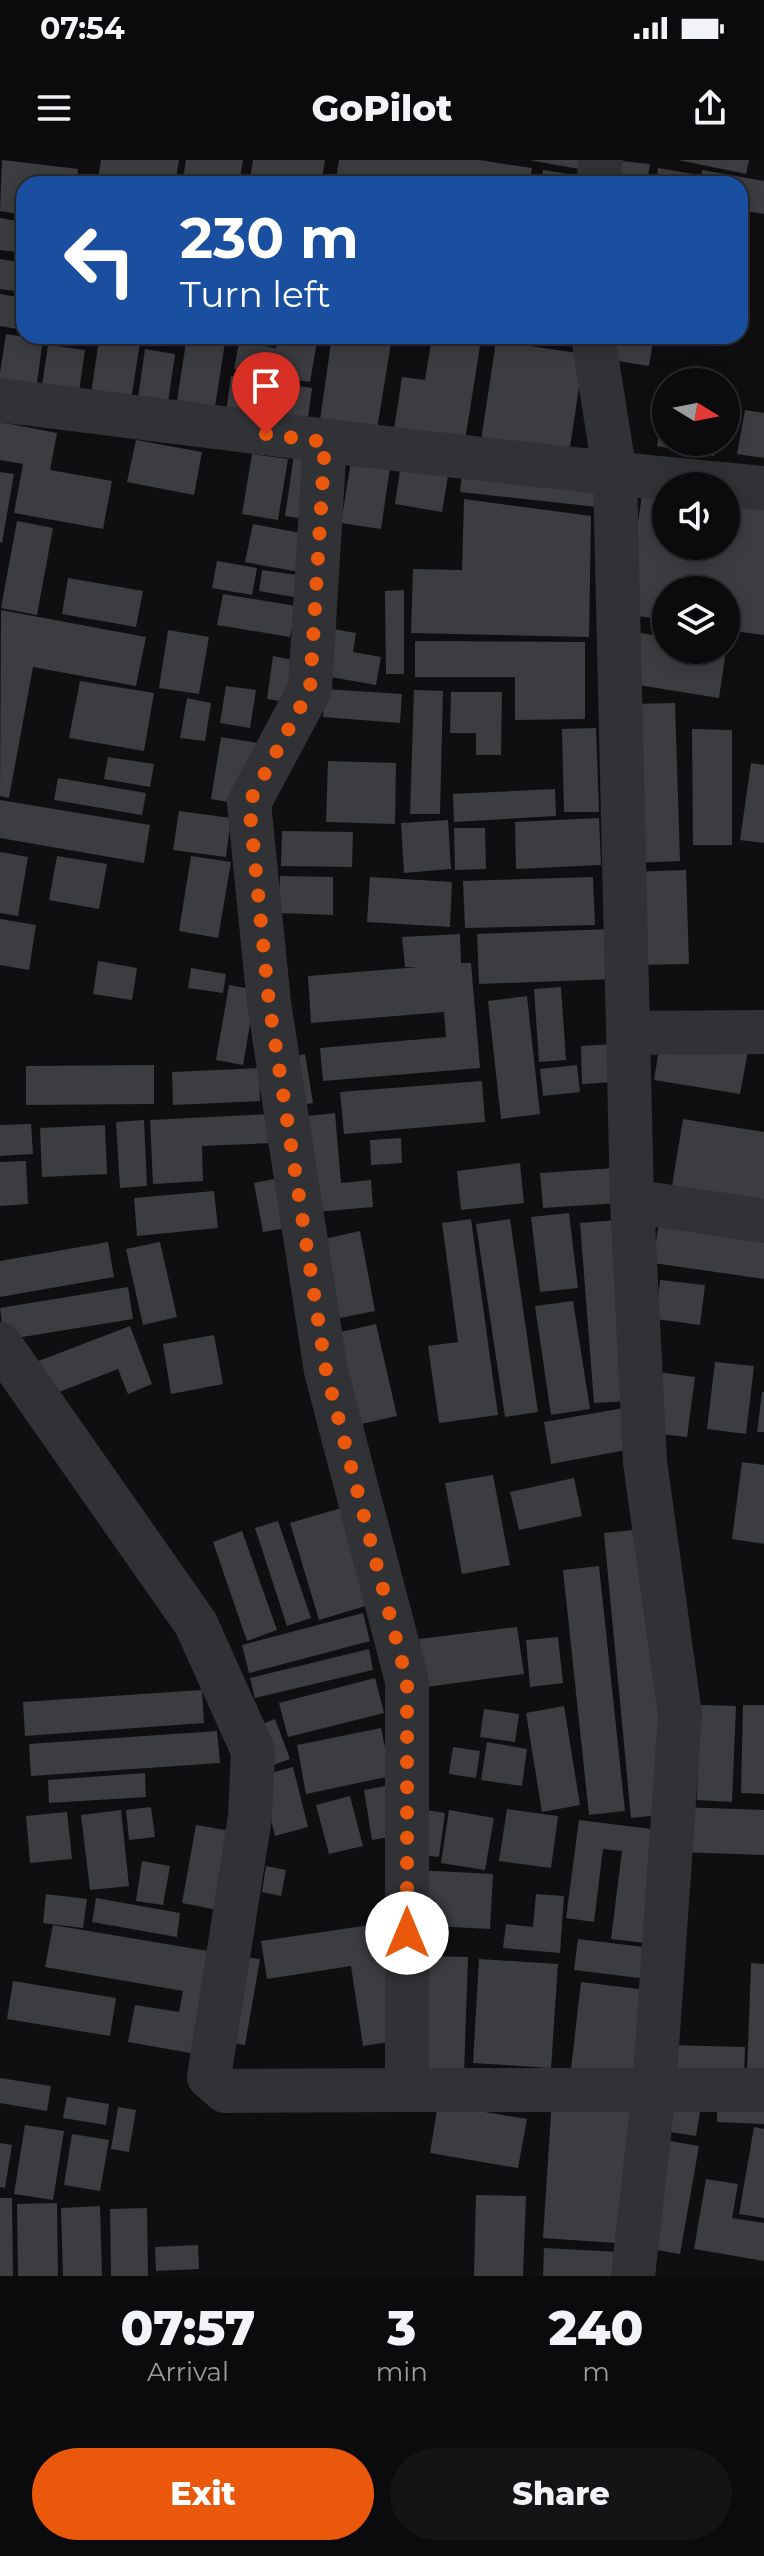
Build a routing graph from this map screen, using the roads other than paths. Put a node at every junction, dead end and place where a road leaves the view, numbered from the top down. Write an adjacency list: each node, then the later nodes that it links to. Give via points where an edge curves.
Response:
1 (594, 344): 4 (street)
2 (0, 400): 3 (street)
3 (325, 442): 4 (street); 11 (street, via 310,689 249,803 269,1003 326,1371 407,1681)
4 (615, 475): 5 (street); 7 (street)
5 (764, 488)
6 (764, 1032): 7 (street)
7 (630, 1033): 8 (street)
8 (632, 1201): 9 (street); 12 (street, via 645,1462 680,1715)
9 (764, 1221)
10 (0, 1344): 11 (street, via 196,1624 253,1751 250,1817 209,2077 225,2091)
11 (407, 2090): 12 (street)
12 (654, 2090): 13 (street); 14 (street)
13 (764, 2090)
14 (633, 2276)

